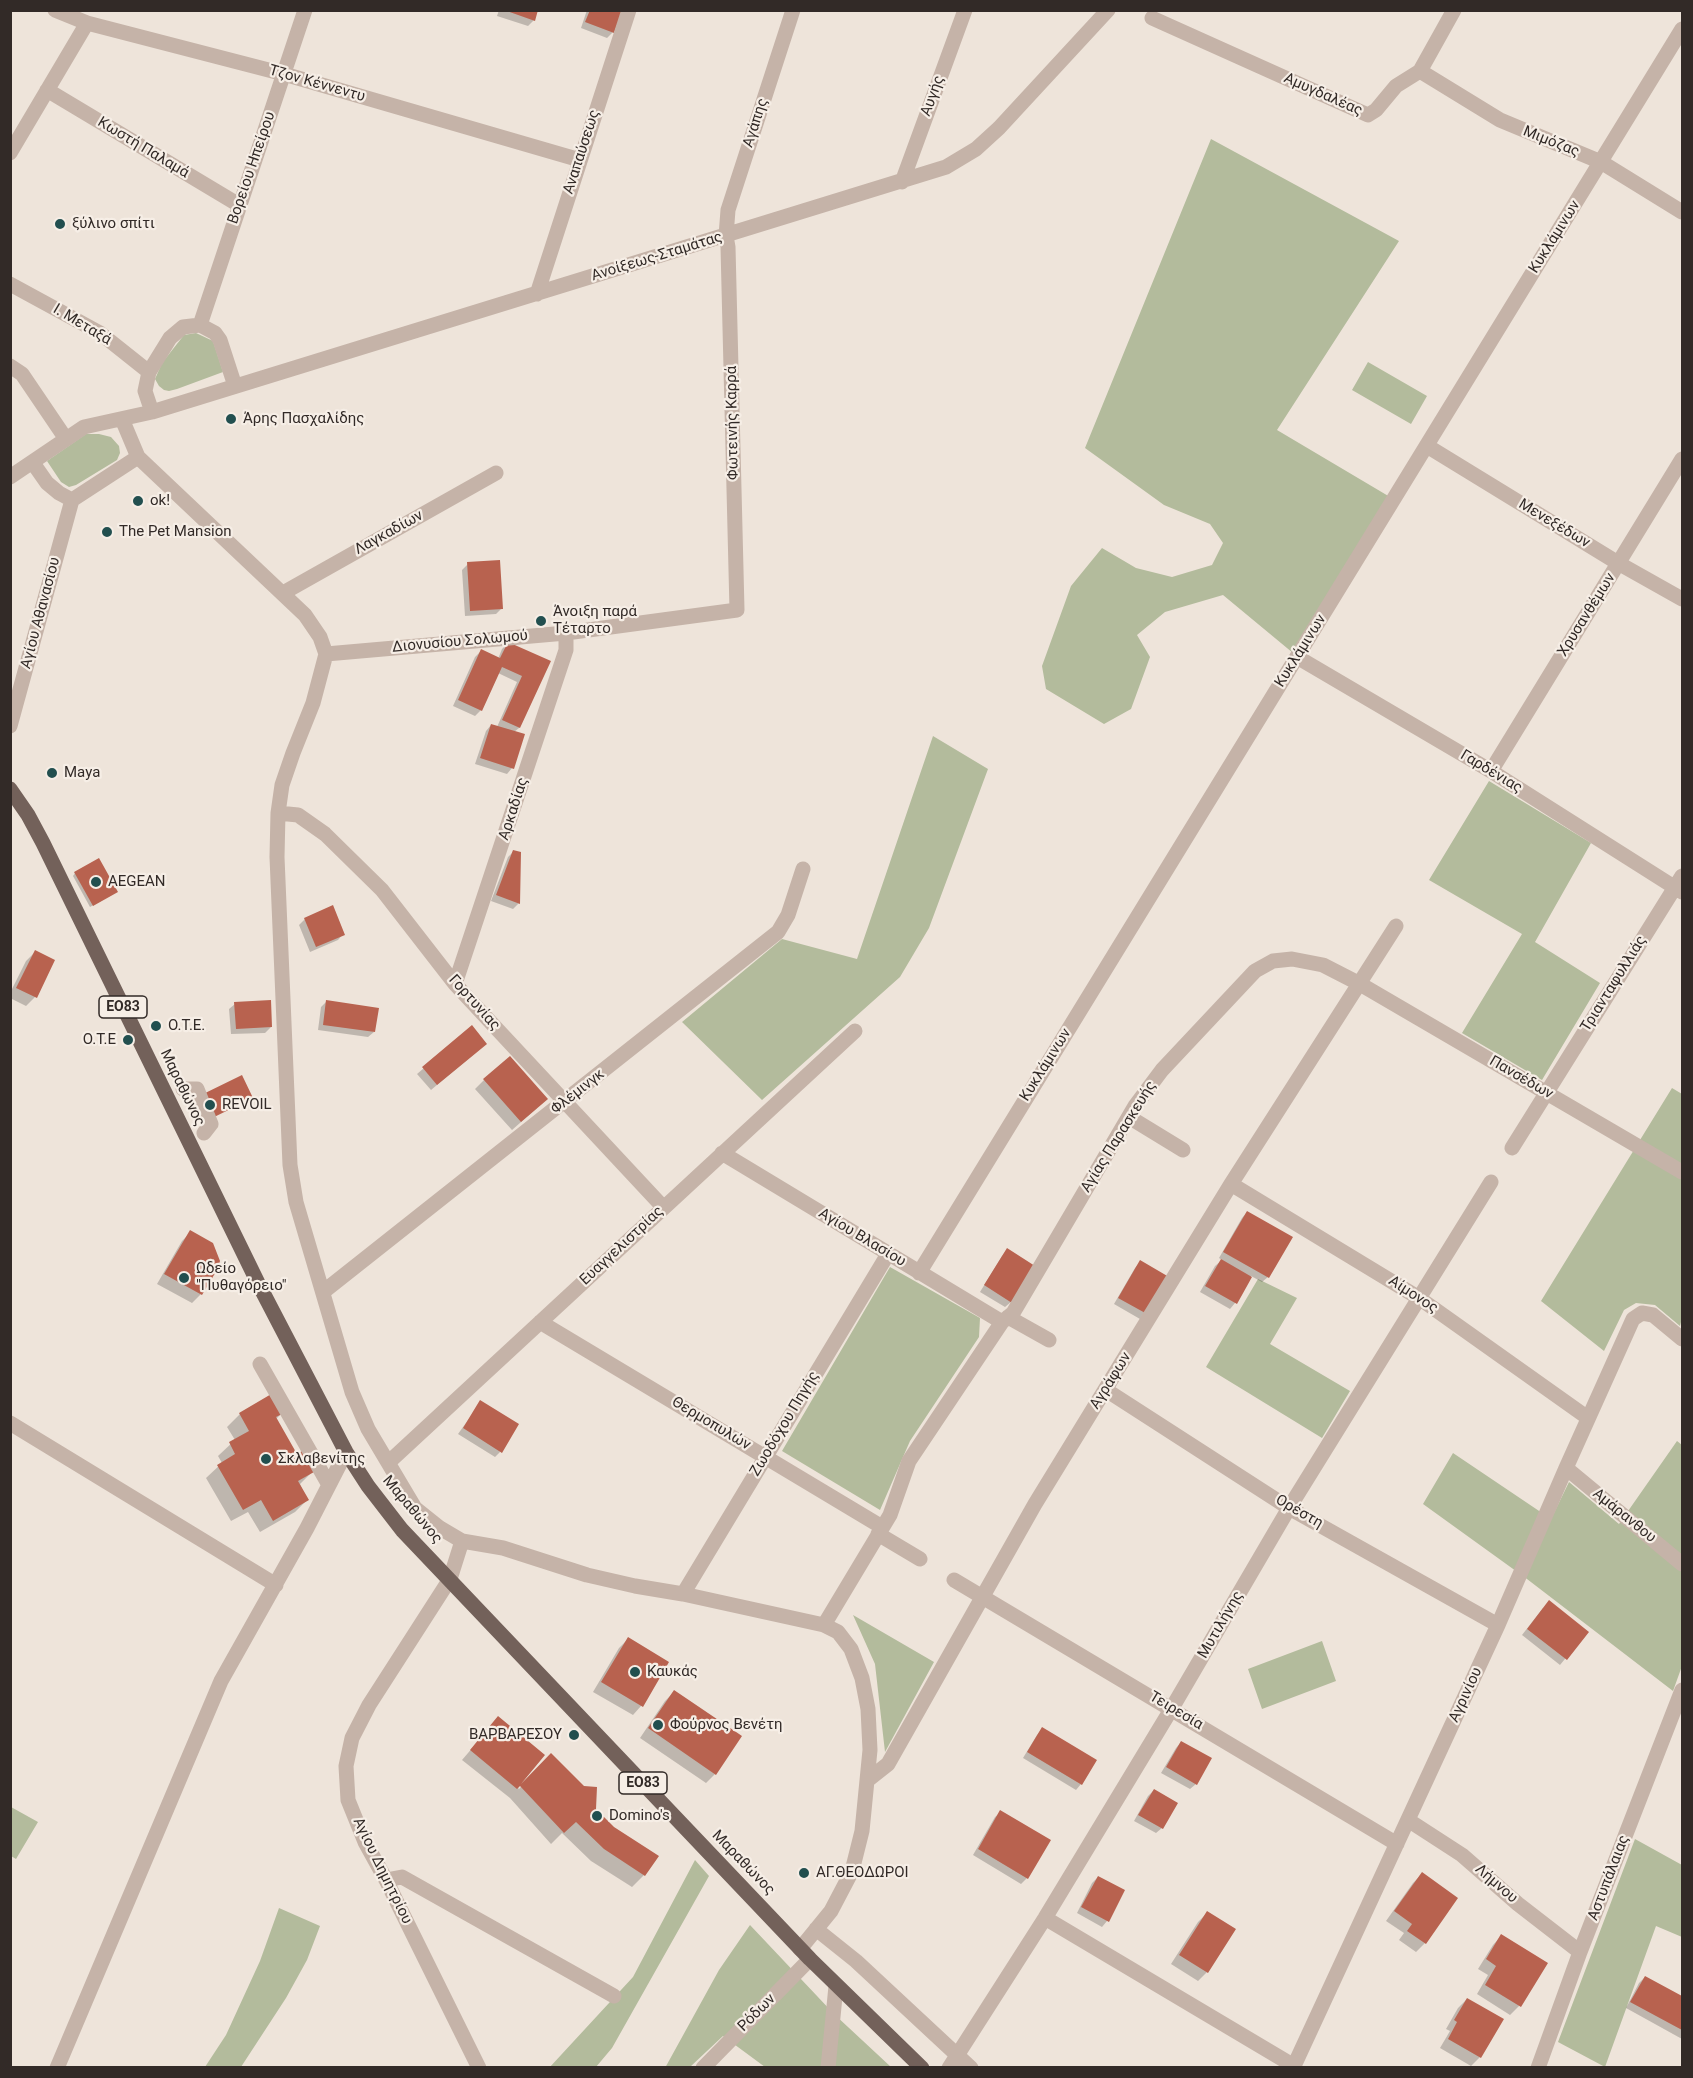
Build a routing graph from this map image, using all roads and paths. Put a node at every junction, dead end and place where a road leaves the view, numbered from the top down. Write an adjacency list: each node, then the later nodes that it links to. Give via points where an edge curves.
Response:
1 (55, 10): 10 (street, Τζον Κέννεντυ)
2 (304, 10): 14 (street, Βορείου Ηπείρου)
3 (629, 10): 17 (street, Αναπαύσεως)
4 (793, 10): 22 (street, Αγάπης, via 728,210)
5 (965, 10): 19 (street, Αυγής)
6 (1090, 10): 12 (street)
7 (1108, 10): 12 (street, Ανοίξεως-Σταμάτας)
8 (1454, 10): 13 (street, Αμυγδαλέας)
9 (1152, 18): 13 (street, Αμυγδαλέας, via 1368,115 1396,86)
10 (87, 23): 14 (street, Τζον Κέννεντυ); 15 (street)
11 (1683, 29): 18 (street, Κυκλάμινων)
12 (1081, 37): 19 (street, Ανοίξεως-Σταμάτας, via 976,149 946,167)
13 (1420, 71): 18 (street, Μιμόζας, via 1500,120)
14 (284, 74): 17 (street, Τζον Κέννεντυ); 20 (street, Βορείου Ηπείρου)
15 (47, 90): 16 (street); 20 (street, Κωστή Παλαμά)
16 (10, 153)
17 (579, 160): 24 (street, Αναπαύσεως)
18 (1601, 162): 21 (street, Μιμόζας); 32 (street, Κυκλάμινων)
19 (902, 182): 22 (street, Ανοίξεως-Σταμάτας)
20 (239, 205): 25 (street, Βορείου Ηπείρου)
21 (1683, 212)
22 (726, 236): 24 (street, Ανοίξεως-Σταμάτας); 42 (street, Φωτεινής Καρρά)
23 (10, 284): 27 (street, Ι. Μεταξά, via 100,333)
24 (537, 294): 28 (street, Ανοίξεως-Σταμάτας)
25 (200, 325): 27 (street, via 176,331); 28 (street, via 220,340)
26 (10, 366): 31 (street, via 21,374)
27 (149, 372): 29 (street, via 145,391)
28 (235, 386): 29 (street, Ανοίξεως-Σταμάτας)
29 (152, 412): 30 (street, Ανοίξεως-Σταμάτας)
30 (122, 419): 31 (street, Ανοίξεως-Σταμάτας, via 84,427); 33 (street)
31 (66, 439): 35 (street, Ανοίξεως-Σταμάτας)
32 (1427, 446): 39 (street, Μενεξέδων); 45 (street, Κυκλάμινων)
33 (138, 457): 38 (street); 40 (street)
34 (1683, 459): 39 (street, Χρυσανθέμων)
35 (33, 463): 37 (street, Ανοίξεως-Σταμάτας); 38 (street, via 47,483)
36 (496, 473): 40 (street, Λαγκαδίων)
37 (10, 477)
38 (72, 500): 46 (street, Αγίου Αθανασίου)
39 (1618, 563): 41 (street, Μενεξέδων); 47 (street, Χρυσανθέμων)
40 (283, 592): 44 (street, via 305,615)
41 (1683, 599)
42 (737, 610): 43 (street, Διονυσίου Σολωμού)
43 (566, 633): 44 (street, Διονυσίου Σολωμού); 53 (street, Αρκαδίας, via 566,650)
44 (326, 654): 49 (street, via 313,703 282,785)
45 (1297, 657): 47 (street, Γαρδένιας); 69 (street, Κυκλάμινων)
46 (10, 726)
47 (1491, 771): 51 (street, Γαρδένιας)
48 (10, 789): 80 (main road, Μαραθώνος / ΕΟ83, via 43,843 249,1265)
49 (278, 813): 53 (street, Γορτυνίας, via 298,815 325,834 382,890); 70 (street, via 290,1165 296,1202)
50 (803, 868): 58 (street, Φλέμινγκ, via 788,915 778,932)
51 (1680, 885): 57 (street, Τριανταφυλλιάς)
52 (1396, 926): 54 (street, Αγράφων)
53 (455, 984): 58 (street, Γορτυνίας)
54 (1360, 984): 57 (street, Πανσέδων); 59 (street, Αγίας Παρασκευής, via 1323,965 1292,959 1273,961 1255,971 1162,1070); 66 (street, Αγράφων)
55 (855, 1031): 63 (street, Ευαγγελιστρίας)
56 (183, 1089): 60 (street, via 197,1089 211,1124)
57 (1546, 1092): 61 (street); 64 (street, Πανσέδων)
58 (565, 1103): 67 (street, Γορτυνίας); 70 (street, Φλέμινγκ)
59 (1129, 1117): 62 (street); 72 (street, Αγίας Παρασκευής, via 1013,1312)
60 (204, 1133)
61 (1512, 1148)
62 (1183, 1150)
63 (722, 1154): 67 (street, Ευαγγελιστρίας); 68 (street, Αγίου Βλασίου)
64 (1683, 1172)
65 (1491, 1182): 71 (street, Μυτιλήνης)
66 (1231, 1184): 71 (street, Αίμονος); 77 (street, Αγράφων)
67 (663, 1208): 73 (street, Ευαγγελιστρίας)
68 (888, 1254): 69 (street, Αγίου Βλασίου); 81 (street, Ζωοδόχου Πηγής)
69 (919, 1273): 72 (street, Αγίου Βλασίου)
70 (323, 1292): 82 (street, via 352,1392 368,1429)
71 (1419, 1298): 78 (street, Αίμονος); 85 (street, Μυτιλήνης)
72 (1005, 1319): 75 (street, Αγίου Βλασίου); 86 (street, Αγίας Παρασκευής, via 909,1461 890,1515)
73 (540, 1322): 81 (street, Θερμοπυλών); 82 (street, Ευαγγελιστρίας)
74 (1683, 1339): 78 (street, Αγρινίου, via 1653,1315 1642,1313 1633,1319)
75 (1049, 1340)
76 (260, 1364): 84 (street)
77 (1106, 1390): 85 (street, Ορέστη); 94 (street, Αγράφων)
78 (1588, 1418): 83 (street, Αγρινίου)
79 (10, 1423): 92 (street)
80 (346, 1452): 84 (street); 90 (main road, Μαραθώνος / ΕΟ83, via 402,1530)
81 (765, 1457): 86 (street, Θερμοπυλών); 93 (street, Ζωοδόχου Πηγής)
82 (389, 1461): 87 (street, via 415,1508)
83 (1566, 1468): 89 (street, Αμάρανθου); 96 (street, Αγρινίου)
84 (329, 1485): 92 (street)
85 (1289, 1508): 96 (street, Ορέστη); 98 (street, Μυτιλήνης)
86 (880, 1531): 88 (street); 95 (street, Αγίας Παρασκευής)
87 (462, 1541): 90 (street, Αγίου Δημητρίου); 93 (street, via 503,1548 587,1575)
88 (920, 1559)
89 (1683, 1564)
90 (450, 1580): 102 (street, Αγίου Δημητρίου, via 369,1705 350,1747 346,1766 348,1800 364,1842); 106 (main road, Μαραθώνος / ΕΟ83)
91 (954, 1580): 94 (street, Τειρεσία)
92 (276, 1584): 110 (street, via 221,1681)
93 (682, 1594): 95 (street)
94 (981, 1596): 98 (street, Τειρεσία); 99 (street, Αγράφων, via 888,1764)
95 (824, 1625): 99 (street, Ρόδων, via 838,1632 851,1649 862,1678 868,1709)
96 (1498, 1625): 100 (street, Αγρινίου)
97 (1683, 1690): 105 (street, Αστυπάλαιας)
98 (1172, 1708): 101 (street, Τειρεσία); 103 (street, Μυτιλήνης)
99 (868, 1779): 104 (street, Ρόδων, via 852,1871 831,1911)
100 (1408, 1820): 101 (street, Αγρινίου); 105 (street, Λήμνου, via 1462,1855)
101 (1397, 1844): 116 (street, Αγρινίου)
102 (386, 1880): 108 (street, via 402,1877); 111 (street, Αγίου Δημητρίου)
103 (1045, 1918): 109 (street, Μυτιλήνης); 116 (street)
104 (816, 1929): 106 (street, Ρόδων); 109 (street, via 856,1960)
105 (1580, 1952): 117 (street, Αστυπάλαιας)
106 (805, 1954): 107 (main road, Μαραθώνος / ΕΟ83); 112 (street, Ρόδων)
107 (836, 1986): 113 (street); 114 (main road, Μαραθώνος / ΕΟ83)
108 (614, 1996)
109 (953, 2061): 115 (street)
110 (57, 2067)
111 (479, 2067)
112 (703, 2067)
113 (828, 2067)
114 (922, 2067)
115 (971, 2067)
116 (1294, 2067)
117 (1538, 2067)

